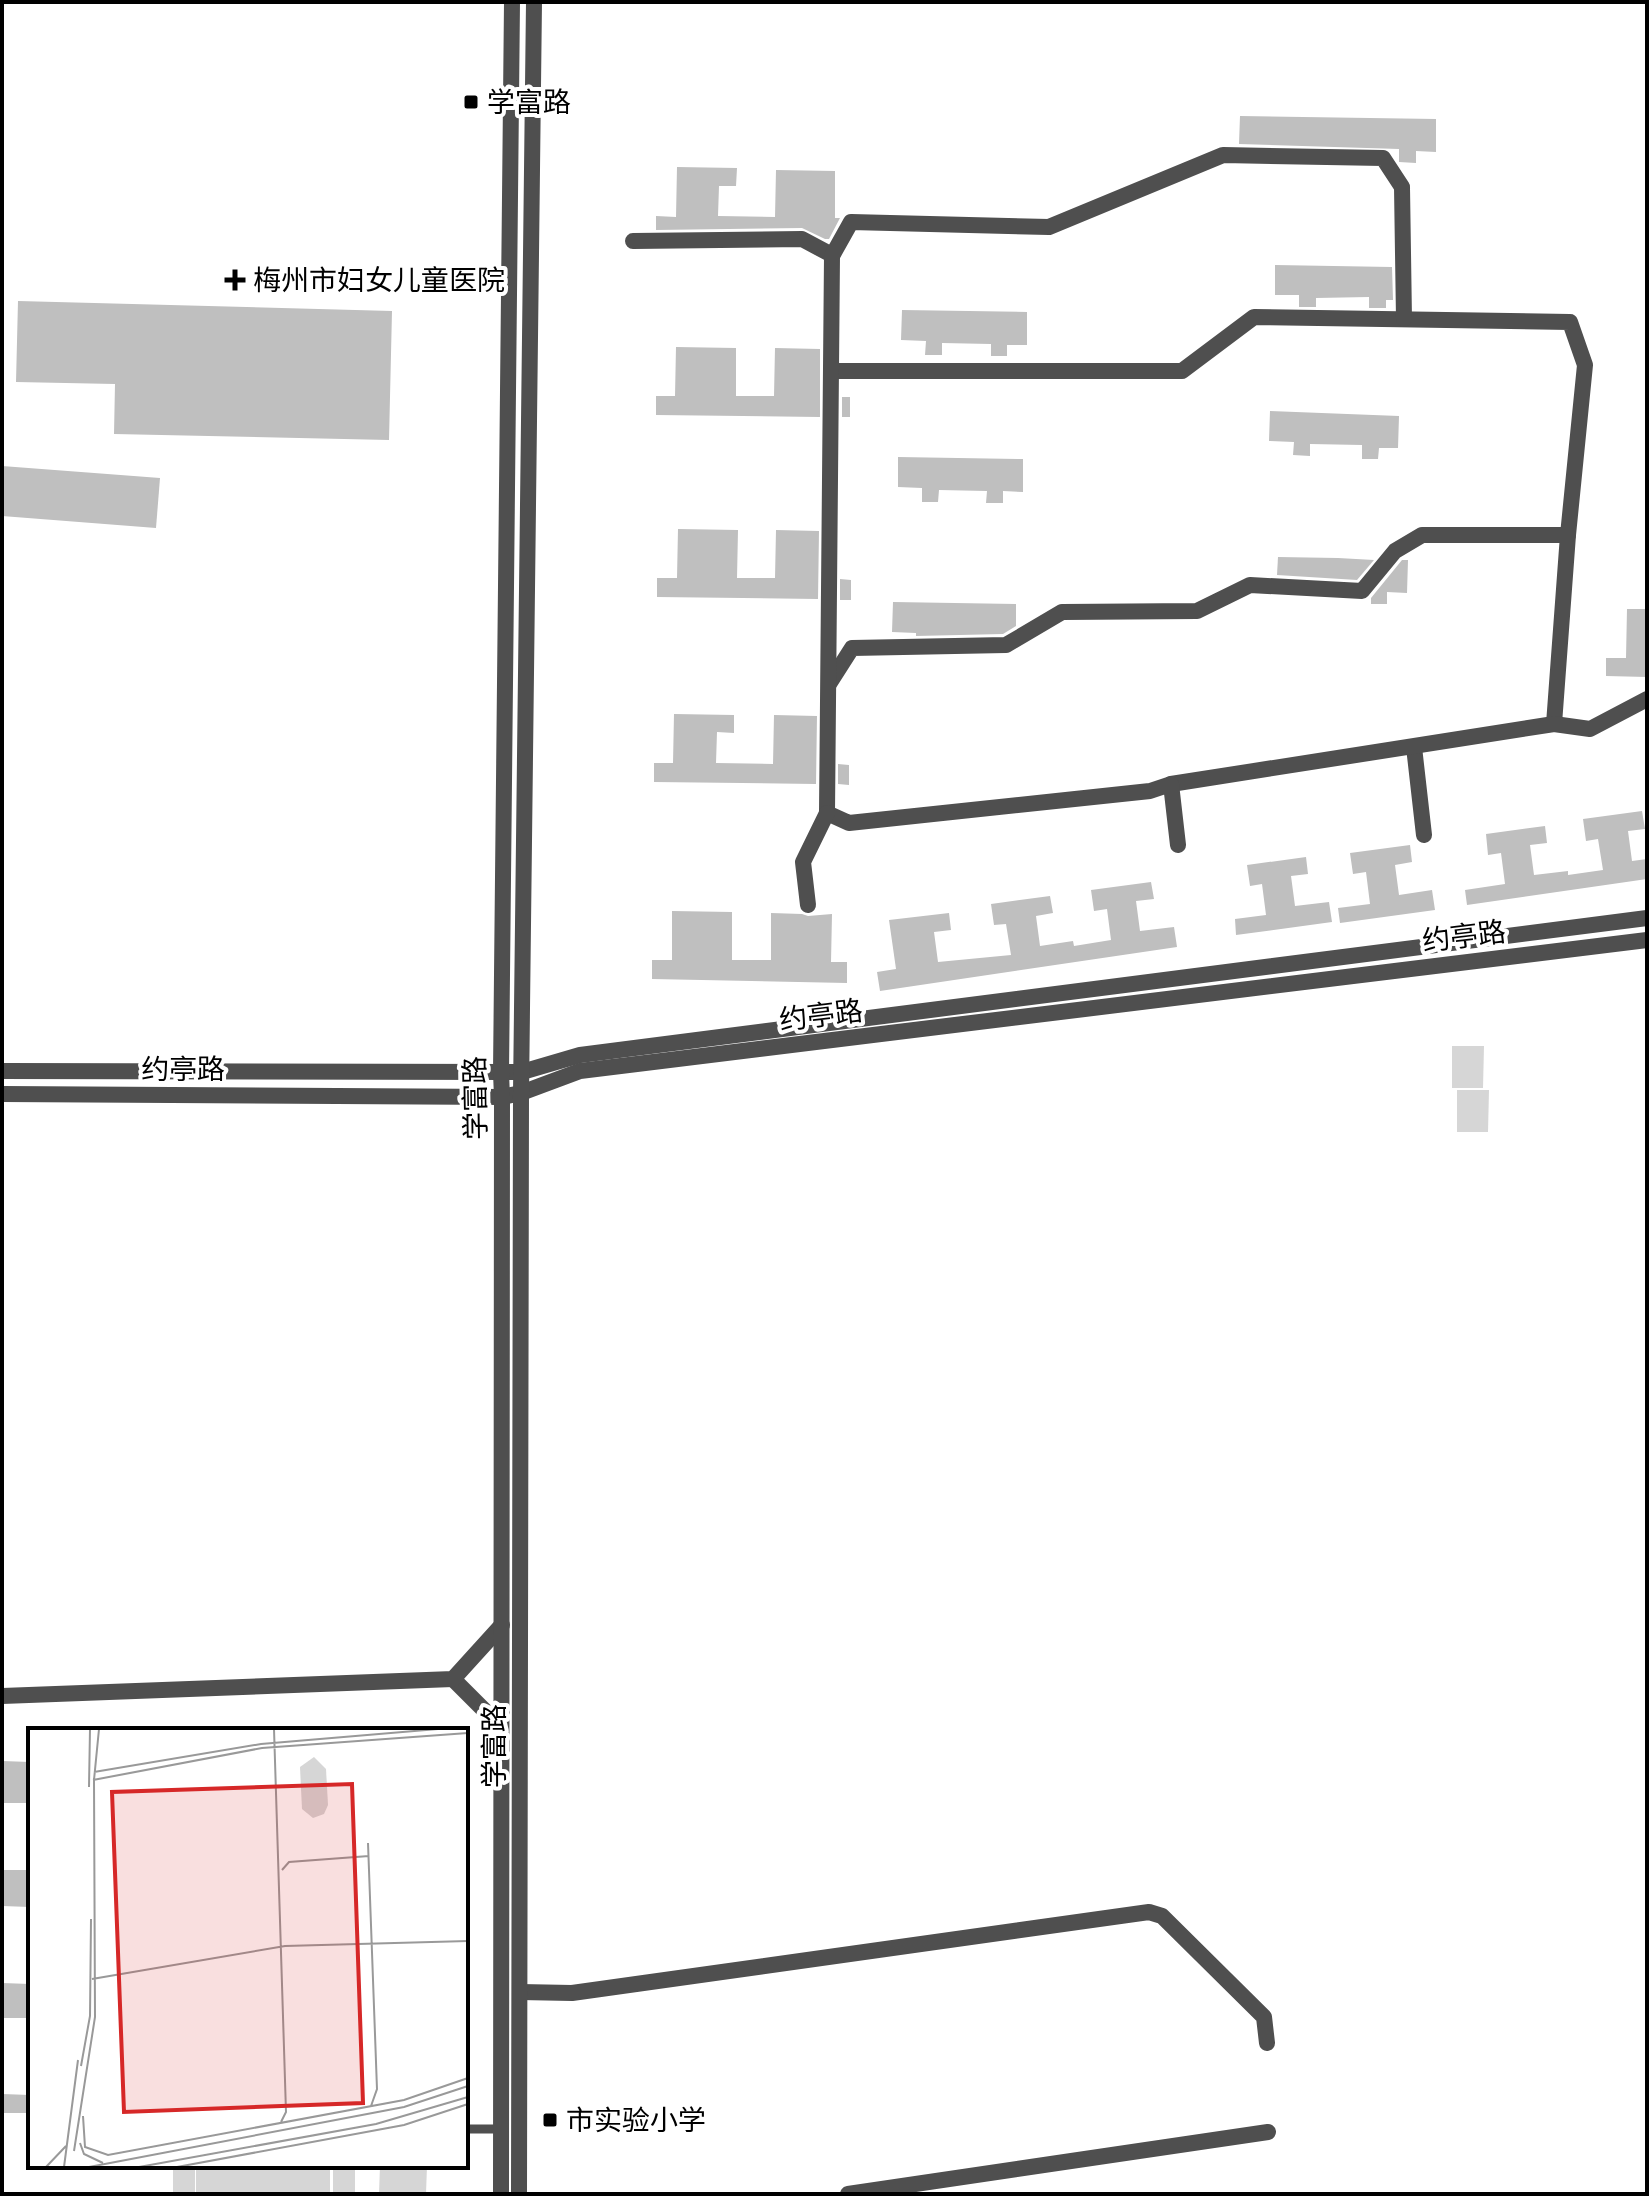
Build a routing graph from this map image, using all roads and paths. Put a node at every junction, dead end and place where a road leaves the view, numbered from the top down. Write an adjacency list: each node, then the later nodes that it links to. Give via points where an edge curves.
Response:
1 (512, 2): 21 (street, 学富路)
2 (534, 2): 20 (street, 学富路)
3 (633, 241): 4 (street, via 802,239)
4 (832, 255): 5 (street, via 851,222 1049,227 1223,155 1383,158 1402,187); 6 (street)
5 (1404, 319): 6 (street, via 1254,317 1182,371); 7 (street, via 1570,322 1585,365)
6 (831, 371): 8 (street)
7 (1568, 535): 8 (street, via 1422,535 1395,551 1362,591 1250,585 1197,611 1062,612 1006,645 852,648); 10 (street)
8 (828, 686): 13 (street)
9 (1647, 699): 10 (street, via 1590,729)
10 (1554, 724): 11 (street)
11 (1414, 747): 12 (street); 14 (street)
12 (1171, 784): 13 (street, via 1150,791 849,823); 15 (street)
13 (827, 813): 16 (street, via 803,862)
14 (1424, 835)
15 (1178, 845)
16 (808, 905)
17 (1647, 918): 20 (street, 约亭路, via 580,1055)
18 (1647, 940): 22 (street, 约亭路, via 580,1071)
19 (2, 1071): 21 (street, 约亭路)
20 (522, 1072): 21 (street, 约亭路); 22 (street, 学富路)
21 (501, 1073): 24 (street, 学富路)
22 (521, 1093): 24 (street, 约亭路); 29 (street, 学富路)
23 (2, 1094): 24 (street, 约亭路)
24 (502, 1097): 25 (street, 学富路)
25 (502, 1625): 26 (street); 28 (street, 学富路)
26 (453, 1679): 27 (street); 28 (street)
27 (2, 1696)
28 (501, 1727): 32 (street, 学富路)
29 (520, 1992): 30 (street, via 572,1993 1149,1912 1162,1916 1264,2017); 35 (street, 学富路)
30 (1267, 2043)
31 (468, 2129): 32 (lane)
32 (501, 2129): 34 (street, 学富路)
33 (1268, 2132): 36 (street)
34 (501, 2194)
35 (519, 2194)
36 (848, 2194)

